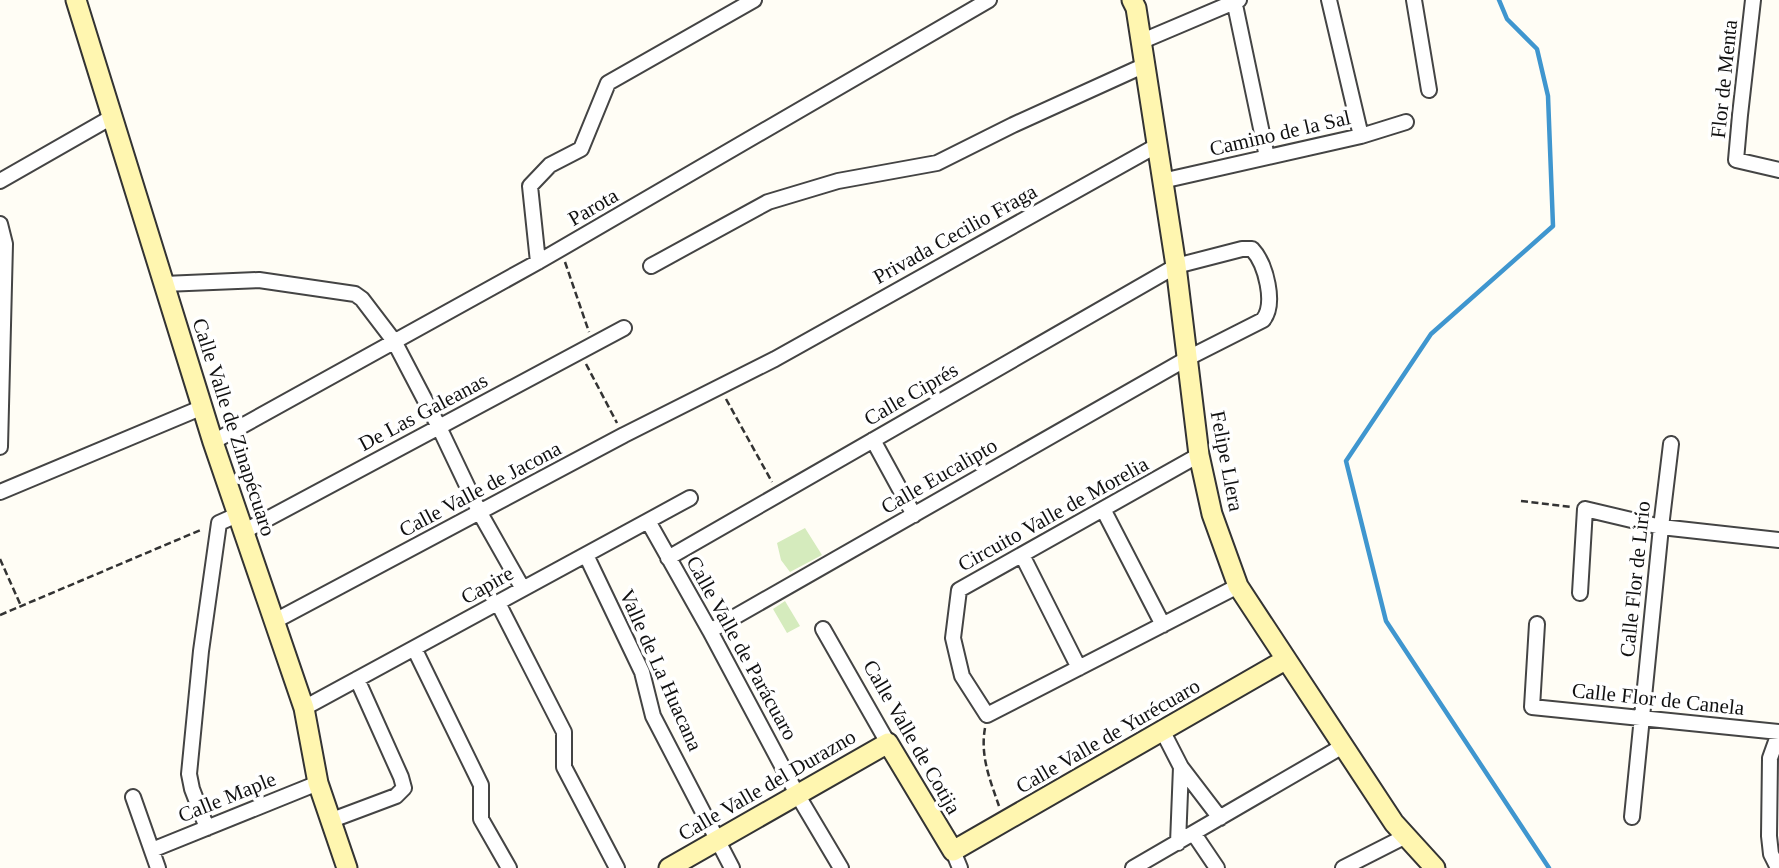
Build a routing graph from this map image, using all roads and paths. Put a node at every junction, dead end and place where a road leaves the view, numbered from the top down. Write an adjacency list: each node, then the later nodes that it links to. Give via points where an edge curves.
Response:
1 (76, 0): 12 (street, Calle Valle de Zinapécuaro)
2 (754, 0): 22 (street, via 608,83 581,149 550,165 530,186)
3 (989, 0): 21 (street, Parota)
4 (1132, 0): 9 (street, Felipe Llera)
5 (1329, 0): 14 (street)
6 (1414, 0): 11 (street)
7 (1753, 0): 17 (street, Flor de Menta, via 1736,160)
8 (1236, 1): 9 (street); 16 (street)
9 (1140, 42): 10 (street, Felipe Llera)
10 (1143, 65): 15 (street, Felipe Llera); 23 (street, via 937,163 838,181 768,202)
11 (1429, 89)
12 (112, 117): 18 (street); 25 (street, Calle Valle de Zinapécuaro)
13 (1406, 122): 14 (street, Camino de la Sal)
14 (1361, 136): 16 (street, Camino de la Sal)
15 (1156, 146): 19 (street, Felipe Llera); 30 (street, Privada Cecilio Fraga)
16 (1267, 157): 19 (street, Camino de la Sal)
17 (1779, 170)
18 (0, 181)
19 (1162, 181): 24 (street, Felipe Llera)
20 (0, 225): 37 (street, via 5,244)
21 (560, 249): 22 (street, Parota); 28 (path)
22 (538, 262): 27 (street, Parota)
23 (651, 266)
24 (1176, 266): 29 (street, Felipe Llera); 29 (street, Calle Ciprés, via 1252,249 1268,282 1268,314 1263,320); 34 (street, Calle Ciprés)
25 (164, 284): 27 (street, via 259,280 355,294); 31 (street, Calle Valle de Zinapécuaro)
26 (624, 328): 28 (street, De Las Galeanas)
27 (394, 341): 32 (street); 35 (street, Parota)
28 (587, 348): 32 (street, De Las Galeanas); 33 (path)
29 (1188, 358): 38 (street, Felipe Llera); 46 (street, Calle Eucalipto)
30 (719, 387): 33 (street, Calle Valle de Jacona); 40 (path)
31 (203, 407): 35 (street, Calle Valle de Zinapécuaro); 39 (street)
32 (439, 427): 45 (street); 48 (street, De Las Galeanas)
33 (624, 435): 45 (street, Calle Valle de Jacona)
34 (873, 440): 40 (street, Calle Ciprés); 46 (street)
35 (213, 442): 48 (street, Calle Valle de Zinapécuaro)
36 (1671, 444): 49 (street, Calle Flor de Lirio)
37 (0, 447)
38 (1199, 455): 43 (street, Circuito Valle de Morelia); 55 (street, Felipe Llera, via 1212,514)
39 (0, 492)
40 (779, 494): 53 (street, Calle Ciprés)
41 (690, 498): 47 (street, Capire)
42 (1521, 500): 44 (path)
43 (1103, 509): 52 (street, Circuito Valle de Morelia); 63 (street)
44 (1585, 509): 49 (street); 57 (street)
45 (480, 513): 56 (street); 61 (street, Calle Valle de Jacona)
46 (914, 514): 65 (street, Calle Eucalipto)
47 (648, 521): 51 (street, Capire); 53 (street, Calle Valle de Parácuaro)
48 (233, 523): 59 (path); 61 (street, Calle Valle de Zinapécuaro); 85 (street, via 201,651 189,774)
49 (1661, 527): 50 (street); 72 (street, Calle Flor de Lirio)
50 (1779, 540)
51 (586, 555): 56 (street, Capire); 88 (street, Valle de La Huacana, via 642,672 653,716)
52 (1022, 555): 68 (street); 71 (street, Circuito Valle de Morelia, via 960,590 953,638 962,676)
53 (668, 558): 65 (street, Calle Valle de Parácuaro)
54 (0, 559): 59 (path)
55 (1238, 586): 63 (street); 67 (street, Felipe Llera)
56 (523, 589): 58 (street, Capire)
57 (1580, 593)
58 (498, 603): 66 (street, Capire); 95 (street, via 564,732 564,767)
59 (21, 606): 60 (path)
60 (0, 615)
61 (273, 622): 70 (street, Calle Valle de Zinapécuaro)
62 (1537, 624): 72 (street, Calle Flor de Canela, via 1532,707)
63 (1163, 625): 68 (street)
64 (823, 629): 75 (street, Calle Valle de Cotija)
65 (710, 631): 79 (street, Calle Valle de Parácuaro)
66 (414, 648): 69 (street, Capire); 94 (street, via 481,785 481,819)
67 (1285, 660): 73 (street, Calle Valle de Yurécuaro); 76 (street, Felipe Llera)
68 (1079, 668): 71 (street)
69 (357, 679): 70 (street, Capire); 83 (street, via 404,788 396,796)
70 (304, 708): 78 (street, Calle Valle de Zinapécuaro)
71 (987, 715): 84 (path, via 982,742 985,765)
72 (1643, 718): 74 (street, Calle Flor de Canela); 81 (street, Calle Flor de Lirio)
73 (1162, 730): 77 (street); 84 (street, Calle Valle de Yurécuaro)
74 (1779, 733): 103 (street, via 1770,758 1769,836)
75 (888, 743): 79 (street, Calle Valle del Durazno); 91 (street, Calle Valle de Cotija)
76 (1343, 746): 82 (street); 87 (street, Felipe Llera)
77 (1181, 767): 82 (street); 89 (street)
78 (318, 783): 83 (street, Calle Valle de Zinapécuaro); 85 (street, Calle Maple)
79 (797, 794): 88 (street, Calle Valle del Durazno); 98 (street, Calle Valle de Parácuaro)
80 (133, 797): 90 (street)
81 (1632, 817)
82 (1220, 818): 86 (street)
83 (332, 820): 93 (street, Calle Valle de Zinapécuaro)
84 (1004, 822): 91 (street, Calle Valle de Yurécuaro)
85 (207, 828): 90 (street, Calle Maple)
86 (1194, 834): 89 (street); 100 (street)
87 (1406, 836): 101 (street); 102 (street, Felipe Llera)
88 (717, 839): 96 (street, Calle Valle del Durazno); 97 (street, Valle de La Huacana)
89 (1178, 843): 99 (street)
90 (152, 850): 92 (street)
91 (957, 860)
92 (158, 868)
93 (347, 868)
94 (509, 868)
95 (617, 868)
96 (669, 868)
97 (732, 868)
98 (841, 868)
99 (1133, 868)
100 (1217, 868)
101 (1343, 868)
102 (1435, 868)
103 (1778, 868)

